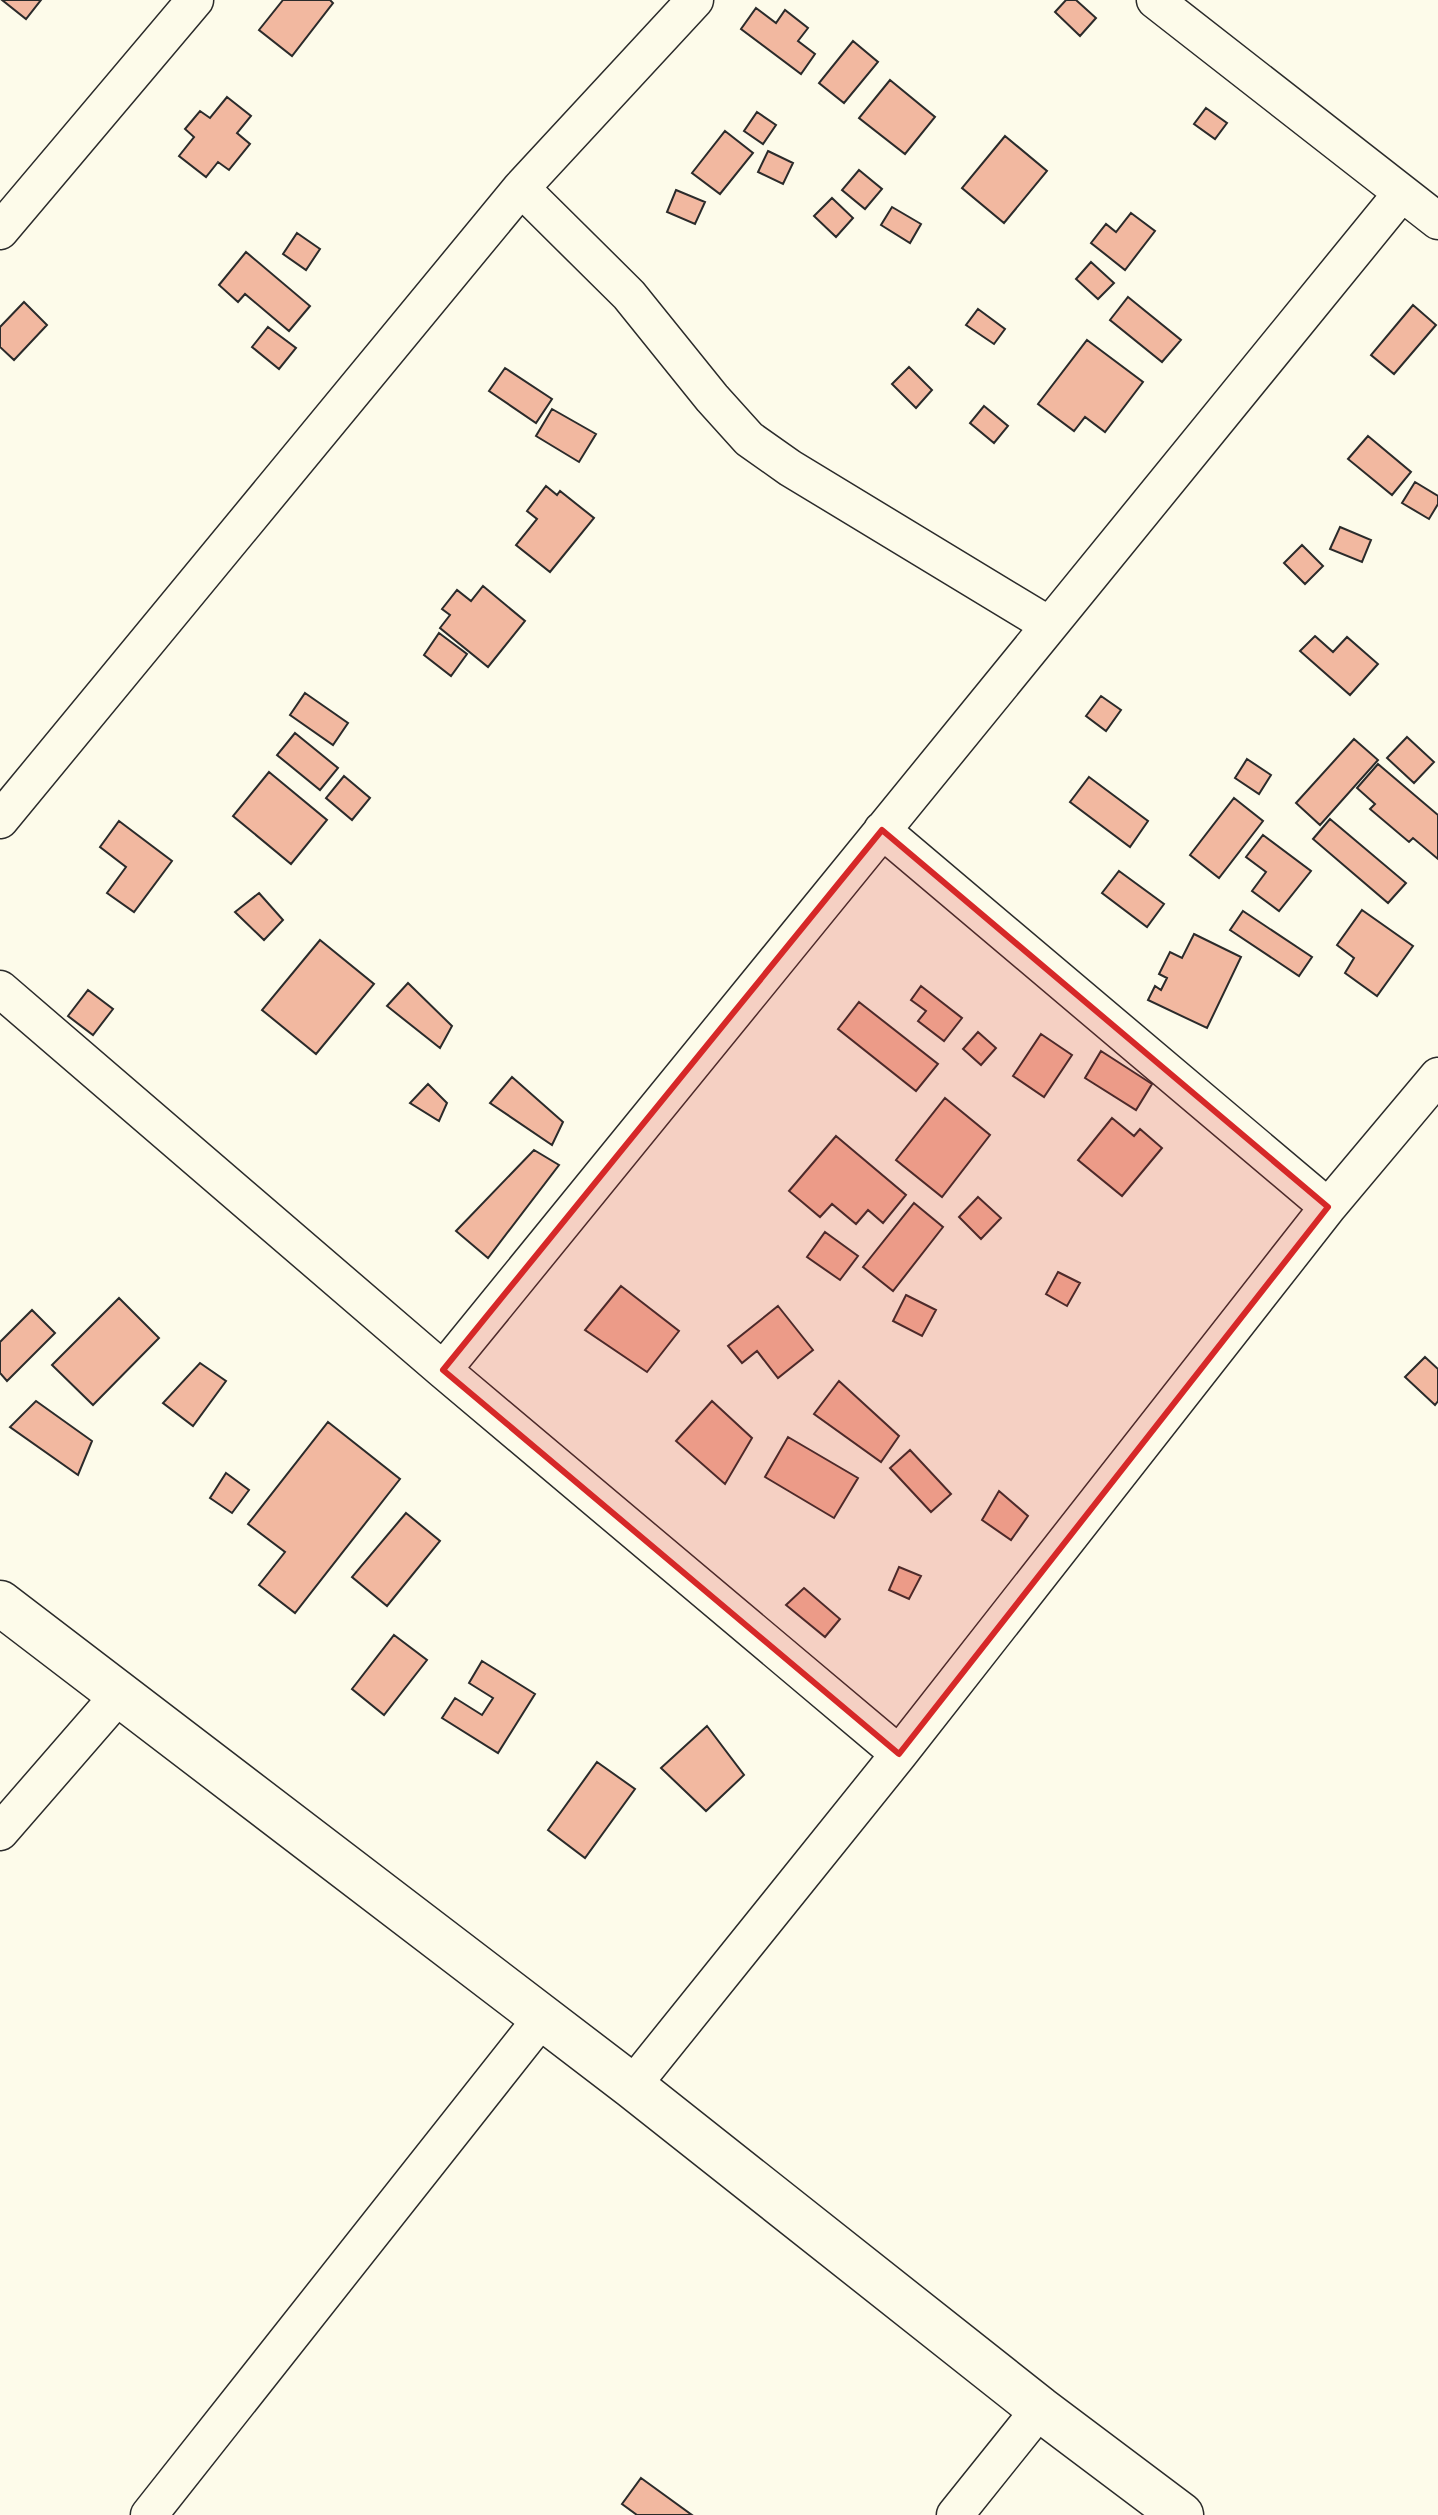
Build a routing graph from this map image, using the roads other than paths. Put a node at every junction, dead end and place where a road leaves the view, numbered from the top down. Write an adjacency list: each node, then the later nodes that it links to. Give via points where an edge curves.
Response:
1 (195, 0): 7 (street)
2 (695, 0): 4 (street)
3 (1155, 0): 5 (street)
4 (521, 188): 8 (street, via 629,295 749,439); 9 (street)
5 (1401, 194): 6 (street); 8 (street)
6 (1438, 221)
7 (0, 231)
8 (1049, 625): 10 (street)
9 (0, 820)
10 (882, 830): 13 (street); 14 (street)
11 (0, 989): 14 (street)
12 (1438, 1076): 13 (street)
13 (1328, 1207): 17 (street)
14 (443, 1370): 17 (street)
15 (0, 1603): 16 (street)
16 (119, 1695): 18 (street); 19 (street)
17 (899, 1754): 20 (street)
18 (0, 1832)
19 (542, 2018): 20 (street); 22 (street)
20 (632, 2086): 21 (street)
21 (1040, 2409): 23 (street); 24 (street)
22 (149, 2515)
23 (955, 2515)
24 (1181, 2515)

